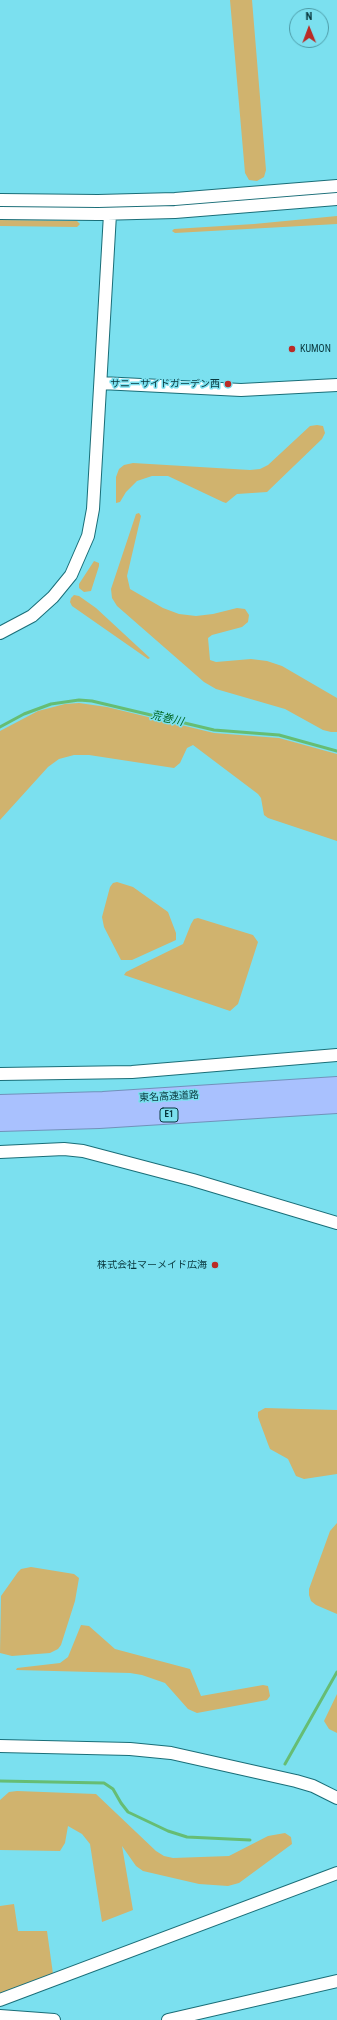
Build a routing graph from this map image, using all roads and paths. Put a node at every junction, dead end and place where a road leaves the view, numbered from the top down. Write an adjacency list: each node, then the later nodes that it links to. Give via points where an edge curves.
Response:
1 (337, 186): 3 (street, via 175,199)
2 (337, 199): 5 (street, via 214,210)
3 (0, 200)
4 (0, 213): 5 (street)
5 (110, 214): 6 (street)
6 (101, 383): 7 (street, via 241,390); 8 (street, via 94,509 84,550 71,575 53,597 32,616)
7 (337, 385)
8 (0, 633)
9 (337, 1055): 10 (street, via 132,1072)
10 (0, 1074)
11 (337, 1082): 13 (highway)
12 (337, 1086): 13 (highway, 東名高速道路 / E1)
13 (268, 1091): 14 (highway, 東名高速道路 / E1)
14 (0, 1104)
15 (337, 1104): 16 (highway, 東名高速道路 / E1, via 106,1119)
16 (0, 1122)
17 (0, 1152): 18 (street, via 64,1148 83,1150)
18 (337, 1223)
19 (0, 1746): 20 (street, via 130,1749 171,1753 296,1781)
20 (337, 1798)
21 (337, 1873): 23 (street)
22 (337, 1981): 26 (street)
23 (0, 2000)
24 (0, 2016): 25 (street)
25 (54, 2020)
26 (168, 2020)

